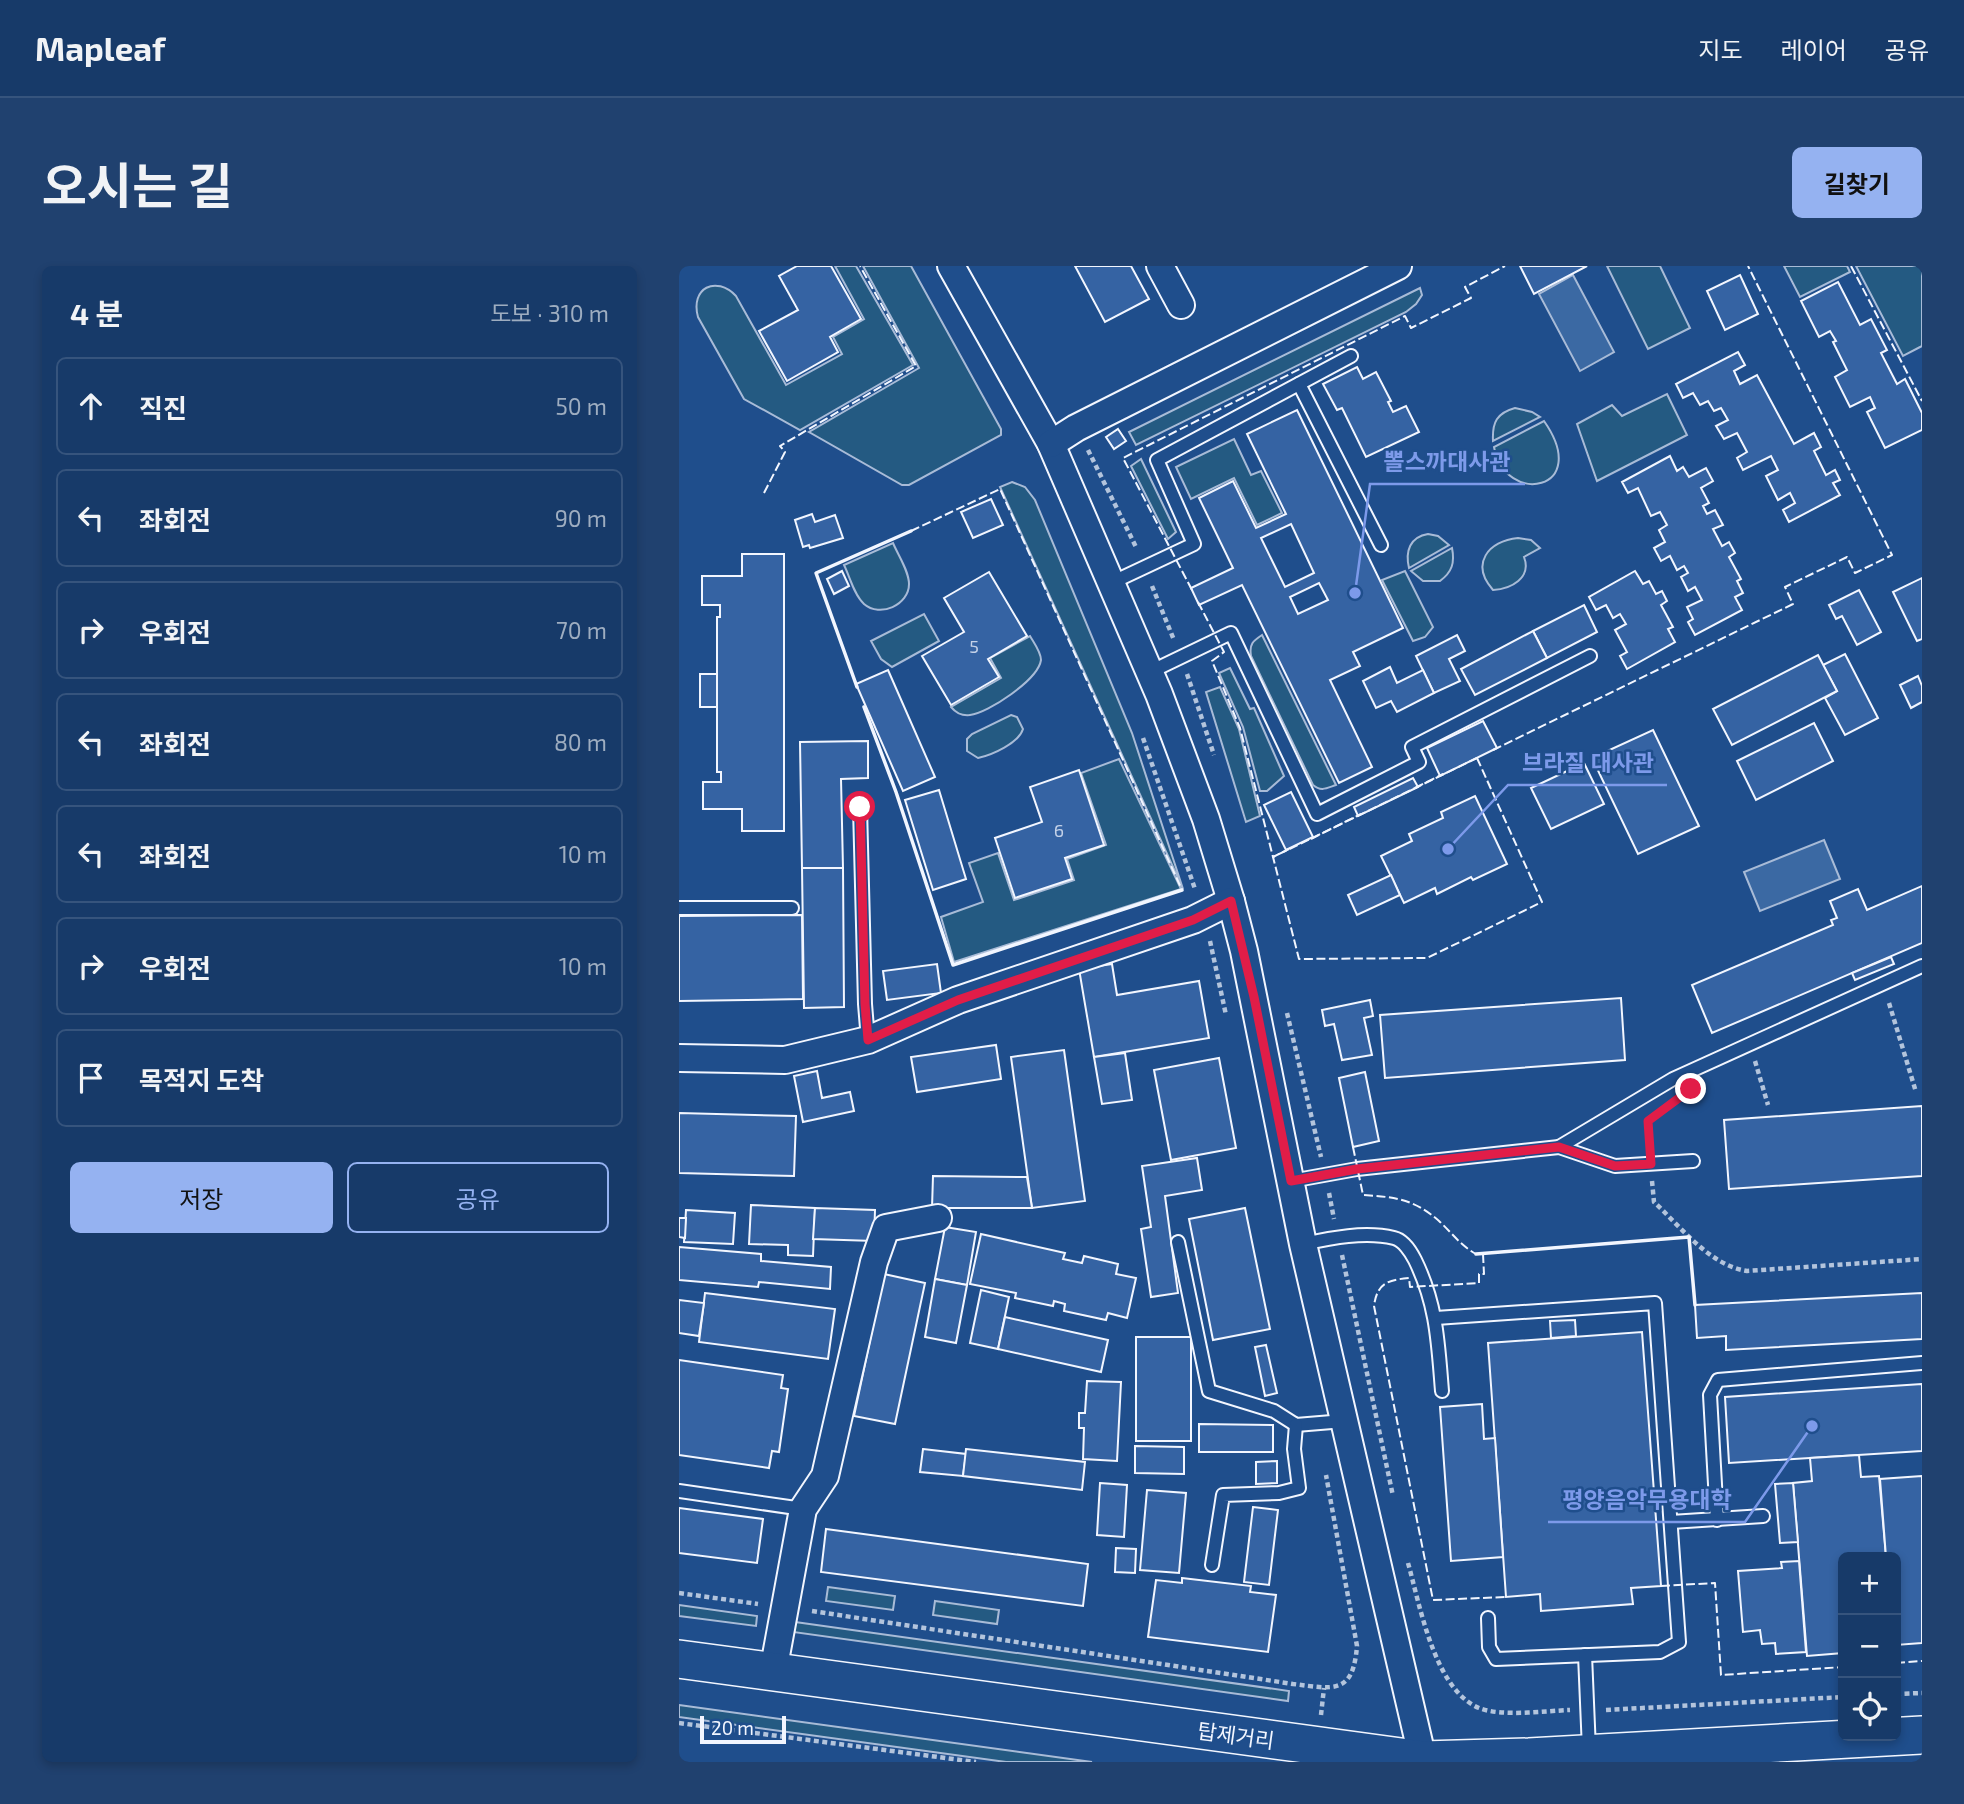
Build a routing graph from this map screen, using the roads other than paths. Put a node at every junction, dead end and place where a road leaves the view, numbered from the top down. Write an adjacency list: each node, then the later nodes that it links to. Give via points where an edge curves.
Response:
1 (951, 266): 7 (street)
2 (1160, 266): 4 (street)
3 (1398, 266): 7 (street)
4 (1181, 306)
5 (1351, 356): 6 (lane)
6 (1299, 384): 8 (lane); 9 (lane, via 1157,460 1194,544)
7 (1051, 444): 9 (street)
8 (1381, 545)
9 (1111, 583): 11 (street)
10 (1590, 656): 11 (lane, via 1412,747 1419,762 1317,814 1231,633)
11 (1150, 672): 13 (street, via 1206,819)
12 (860, 807): 17 (lane)
13 (1231, 901): 17 (street, via 1204,915 958,1000); 21 (street)
14 (679, 908): 15 (lane)
15 (792, 908)
16 (1922, 966): 19 (lane, via 1673,1079)
17 (868, 1040): 18 (street, via 785,1060)
18 (679, 1058)
19 (1559, 1147): 20 (lane, via 1615,1166); 21 (lane, via 1357,1169)
20 (1693, 1161)
21 (1291, 1181): 24 (street)
22 (938, 1218): 31 (street, via 886,1228 874,1262 825,1476)
23 (1178, 1241): 29 (lane, via 1209,1391 1274,1411)
24 (1303, 1244): 25 (lane, via 1338,1237 1397,1238 1411,1251 1428,1286); 28 (street)
25 (1436, 1318): 27 (lane); 34 (lane, via 1655,1303)
26 (1922, 1363): 33 (lane, via 1718,1380 1710,1395)
27 (1442, 1391)
28 (1344, 1421): 29 (lane); 42 (street)
29 (1296, 1425): 35 (lane, via 1299,1488 1223,1495)
30 (679, 1491): 31 (lane)
31 (803, 1509): 39 (street)
32 (1763, 1516): 33 (lane)
33 (1717, 1520): 34 (lane)
34 (1671, 1522): 37 (lane, via 1679,1642 1660,1652)
35 (1212, 1564)
36 (1487, 1618): 37 (lane, via 1489,1647 1496,1660)
37 (1585, 1655): 41 (lane)
38 (679, 1659): 39 (main road, 탑제거리)
39 (773, 1672): 42 (main road, 탑제거리)
40 (1922, 1735): 41 (main road, 탑제거리, via 1806,1747)
41 (1589, 1754): 42 (main road, 탑제거리)
42 (1423, 1761)

